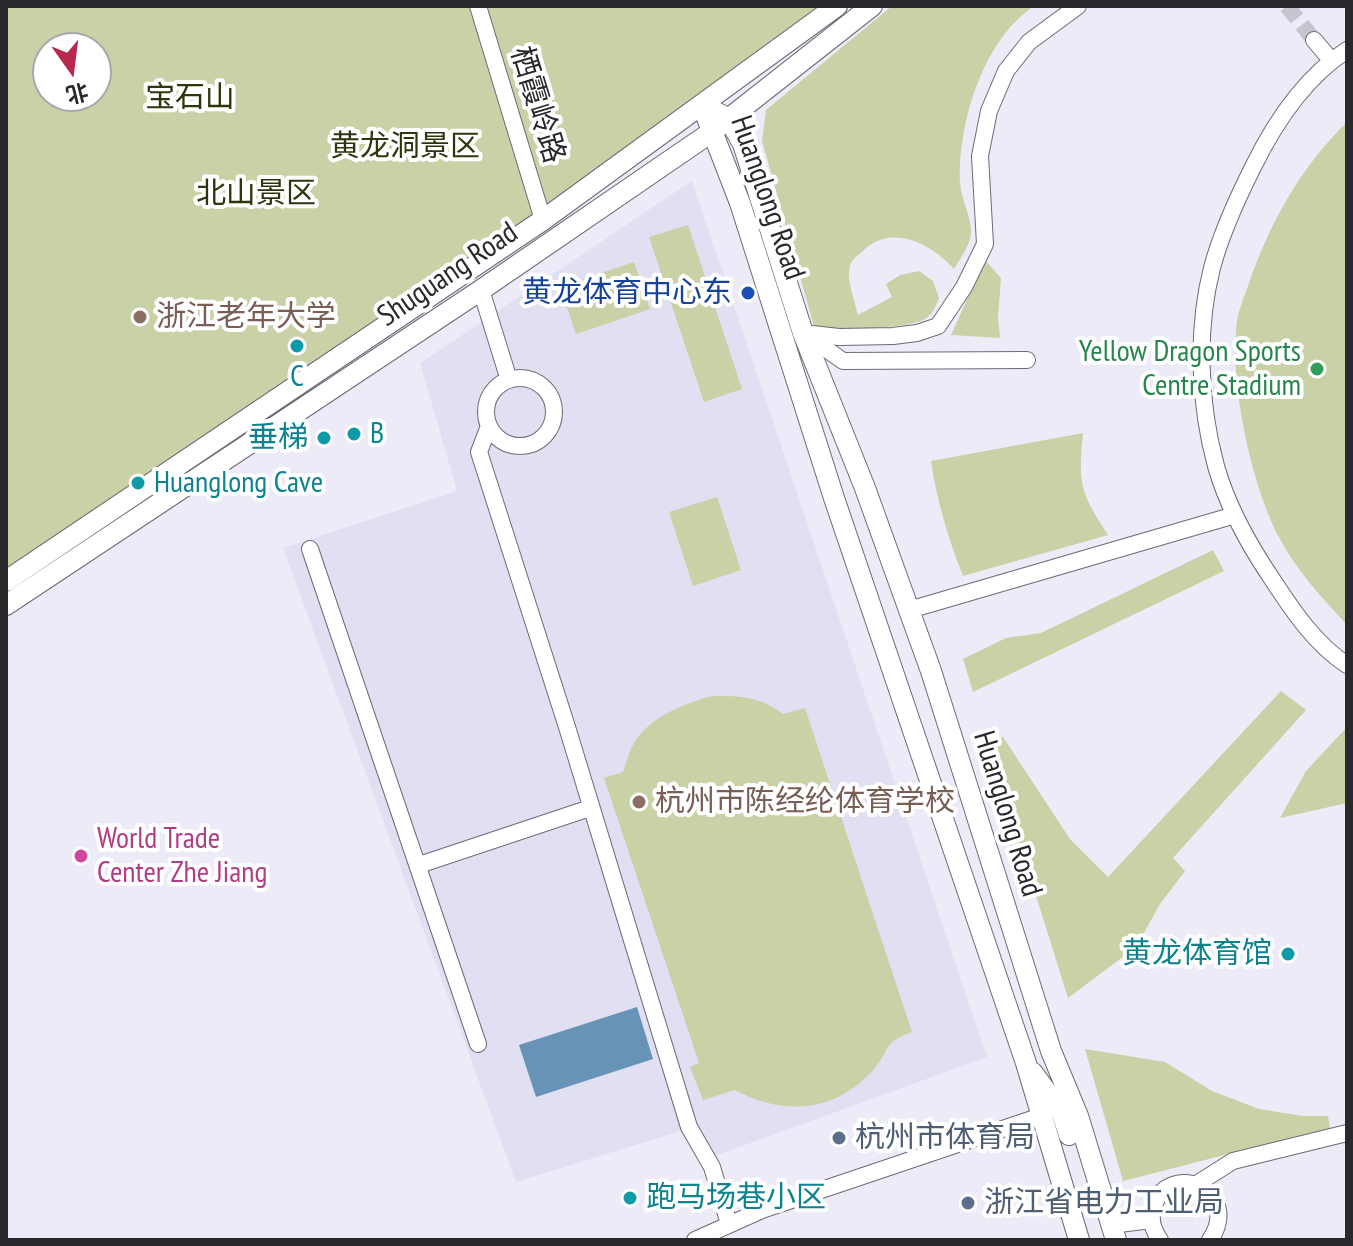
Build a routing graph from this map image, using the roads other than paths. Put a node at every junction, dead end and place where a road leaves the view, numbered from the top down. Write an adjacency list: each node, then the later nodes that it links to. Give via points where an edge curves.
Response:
1 (478, 6): 10 (street, 栖霞岭路)
2 (837, 6): 8 (main road, Shuguang Road)
3 (872, 6): 9 (main road, Shuguang Road)
4 (1078, 6): 12 (street, via 1029,42 1006,71 989,111 980,156 985,244 938,326 893,336)
5 (1314, 40): 7 (street)
6 (1347, 50): 7 (street)
7 (1331, 60): 16 (street, via 1267,139 1212,267 1203,324 1203,398 1216,466)
8 (702, 105): 9 (main road, Huanglong Road); 10 (main road, Shuguang Road)
9 (721, 125): 11 (main road, Shuguang Road); 12 (main road, Huanglong Road, via 743,144); 23 (main road, Huanglong Road, via 740,203)
10 (543, 220): 18 (main road, Shuguang Road)
11 (481, 290): 14 (street); 19 (main road, Shuguang Road)
12 (803, 333): 13 (street, via 843,361); 20 (main road, Huanglong Road)
13 (1027, 360)
14 (509, 380): 15 (street, via 487,404); 15 (street, via 532,380 549,394 555,415 552,426 526,446 504,442)
15 (489, 426): 24 (street, via 479,452)
16 (1235, 515): 20 (street); 21 (street, via 1279,591 1321,644)
17 (310, 549): 25 (street)
18 (6, 581)
19 (6, 605)
20 (909, 610): 22 (main road, Huanglong Road)
21 (1347, 665)
22 (938, 692): 23 (main road, via 916,683); 33 (main road, Huanglong Road, via 1051,1051 1078,1116)
23 (905, 705): 27 (main road, Huanglong Road)
24 (590, 808): 25 (street); 32 (street, via 689,1127 712,1167)
25 (419, 865): 26 (street)
26 (478, 1044)
27 (1026, 1063): 28 (main road, Huanglong Road); 33 (main road, via 1062,1113)
28 (1041, 1116): 32 (street); 35 (main road, Huanglong Road)
29 (1347, 1133): 30 (street, via 1233,1161)
30 (1195, 1185): 31 (street, via 1184,1183 1164,1191 1156,1199); 37 (street, via 1205,1189 1218,1207 1217,1230)
31 (1151, 1220): 33 (street); 36 (street)
32 (729, 1224): 34 (street)
33 (1110, 1235)
34 (695, 1240)
35 (1079, 1240)
36 (1160, 1240)
37 (1210, 1240)

